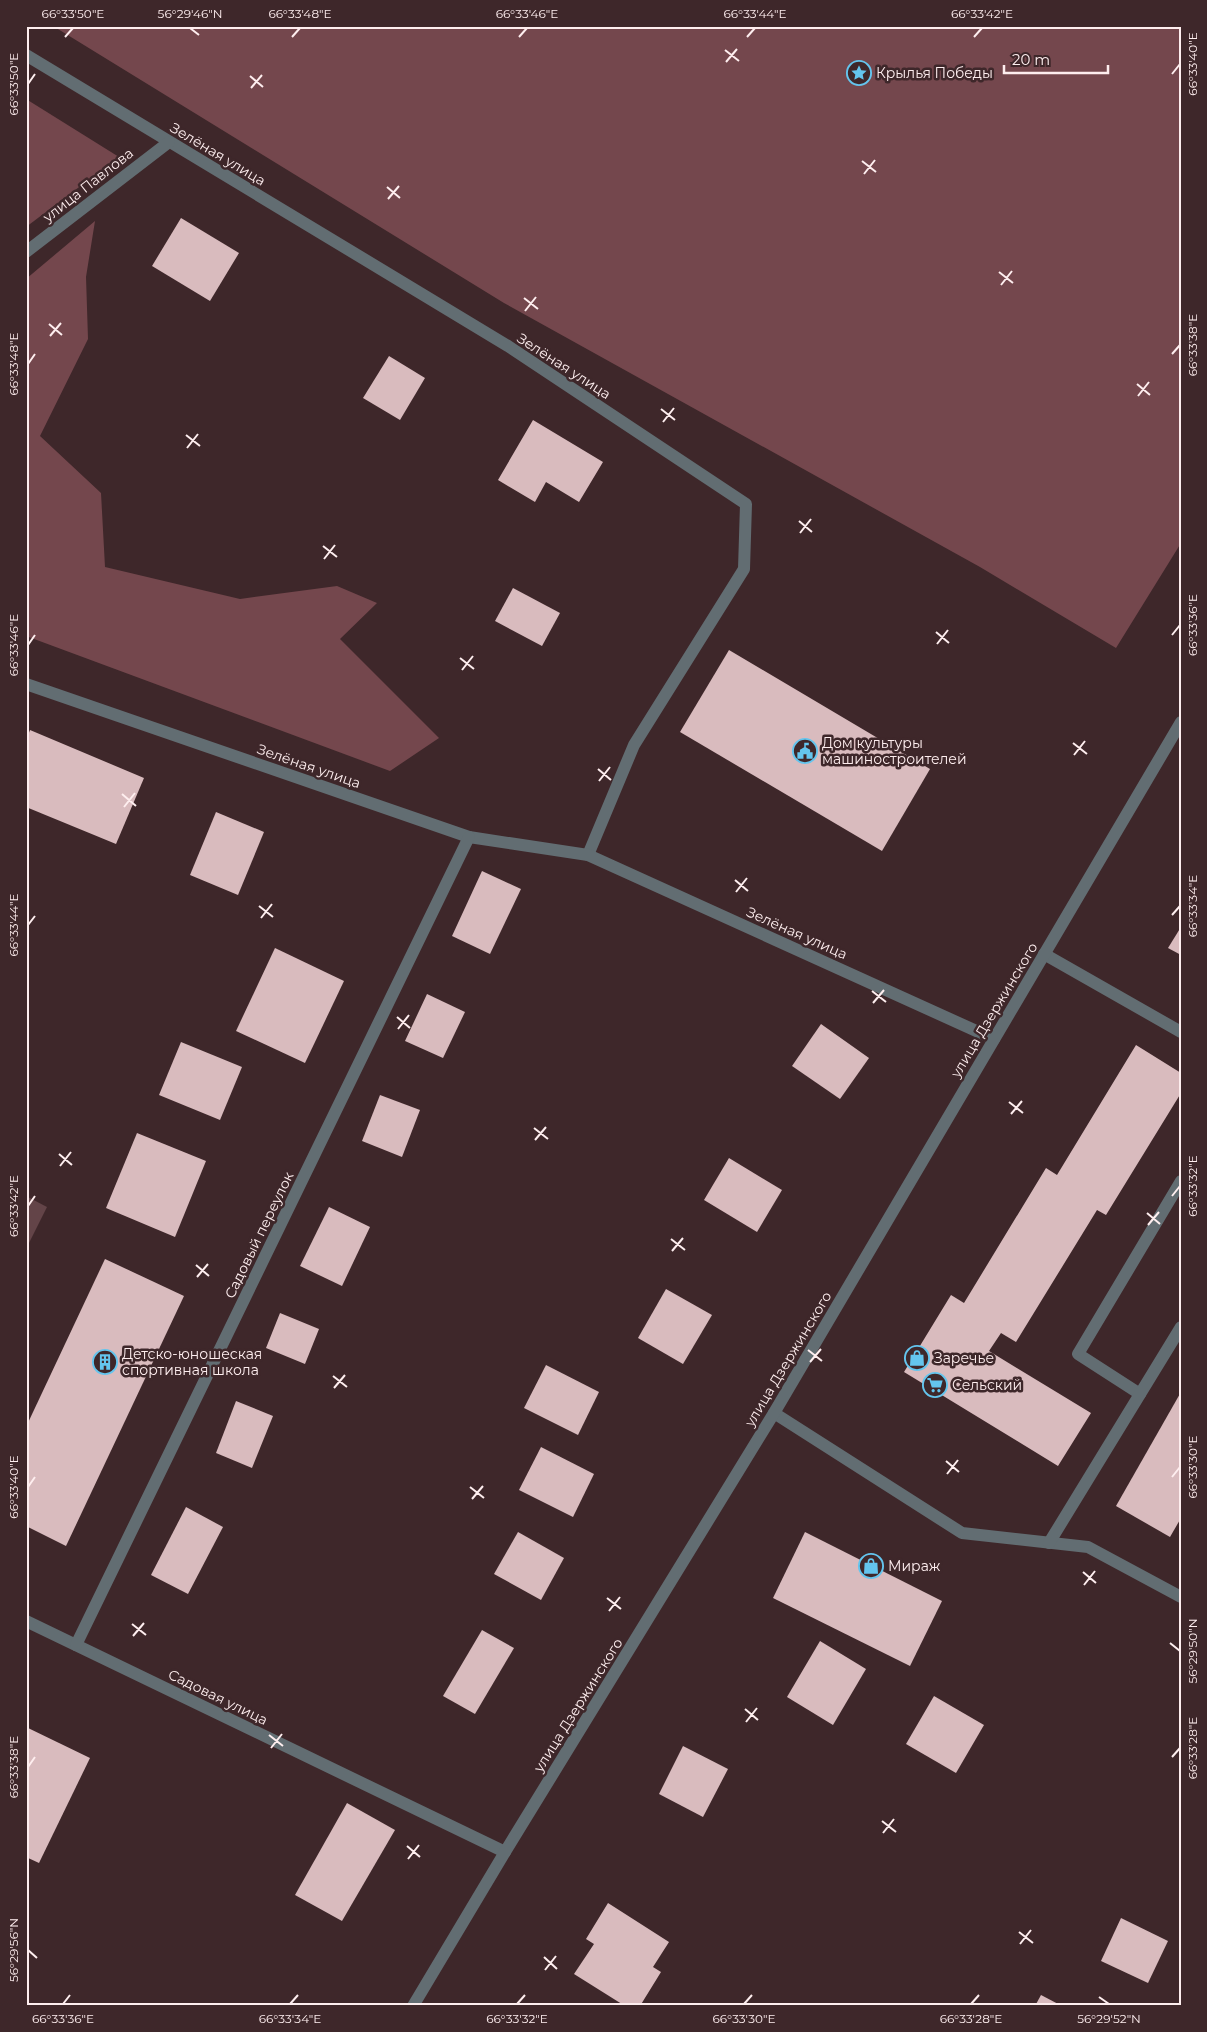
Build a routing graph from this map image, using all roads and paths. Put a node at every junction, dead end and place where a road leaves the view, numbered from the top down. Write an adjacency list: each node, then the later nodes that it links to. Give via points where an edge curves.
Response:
1 (26, 56): 2 (street, Зелёная улица)
2 (169, 142): 3 (street, улица Павлова); 7 (street, Зелёная улица, via 508,346 746,504 744,569 634,745)
3 (26, 252)
4 (26, 684): 6 (street, Зелёная улица)
5 (1181, 722): 8 (street, улица Дзержинского)
6 (468, 837): 7 (street, Зелёная улица); 18 (street, Садовый переулок)
7 (588, 855): 10 (street, Зелёная улица)
8 (1044, 954): 9 (street); 10 (street, улица Дзержинского)
9 (1181, 1032)
10 (994, 1038): 14 (street, улица Дзержинского)
11 (1181, 1182): 13 (street, via 1078,1354)
12 (1181, 1327): 13 (street)
13 (1140, 1394): 15 (street)
14 (774, 1413): 15 (street, via 962,1533); 19 (street, улица Дзержинского)
15 (1049, 1543): 16 (street, via 1088,1547)
16 (1181, 1597)
17 (26, 1621): 18 (street, Садовая улица)
18 (76, 1645): 19 (street, Садовая улица)
19 (506, 1852): 20 (street, улица Дзержинского)
20 (413, 2006)

